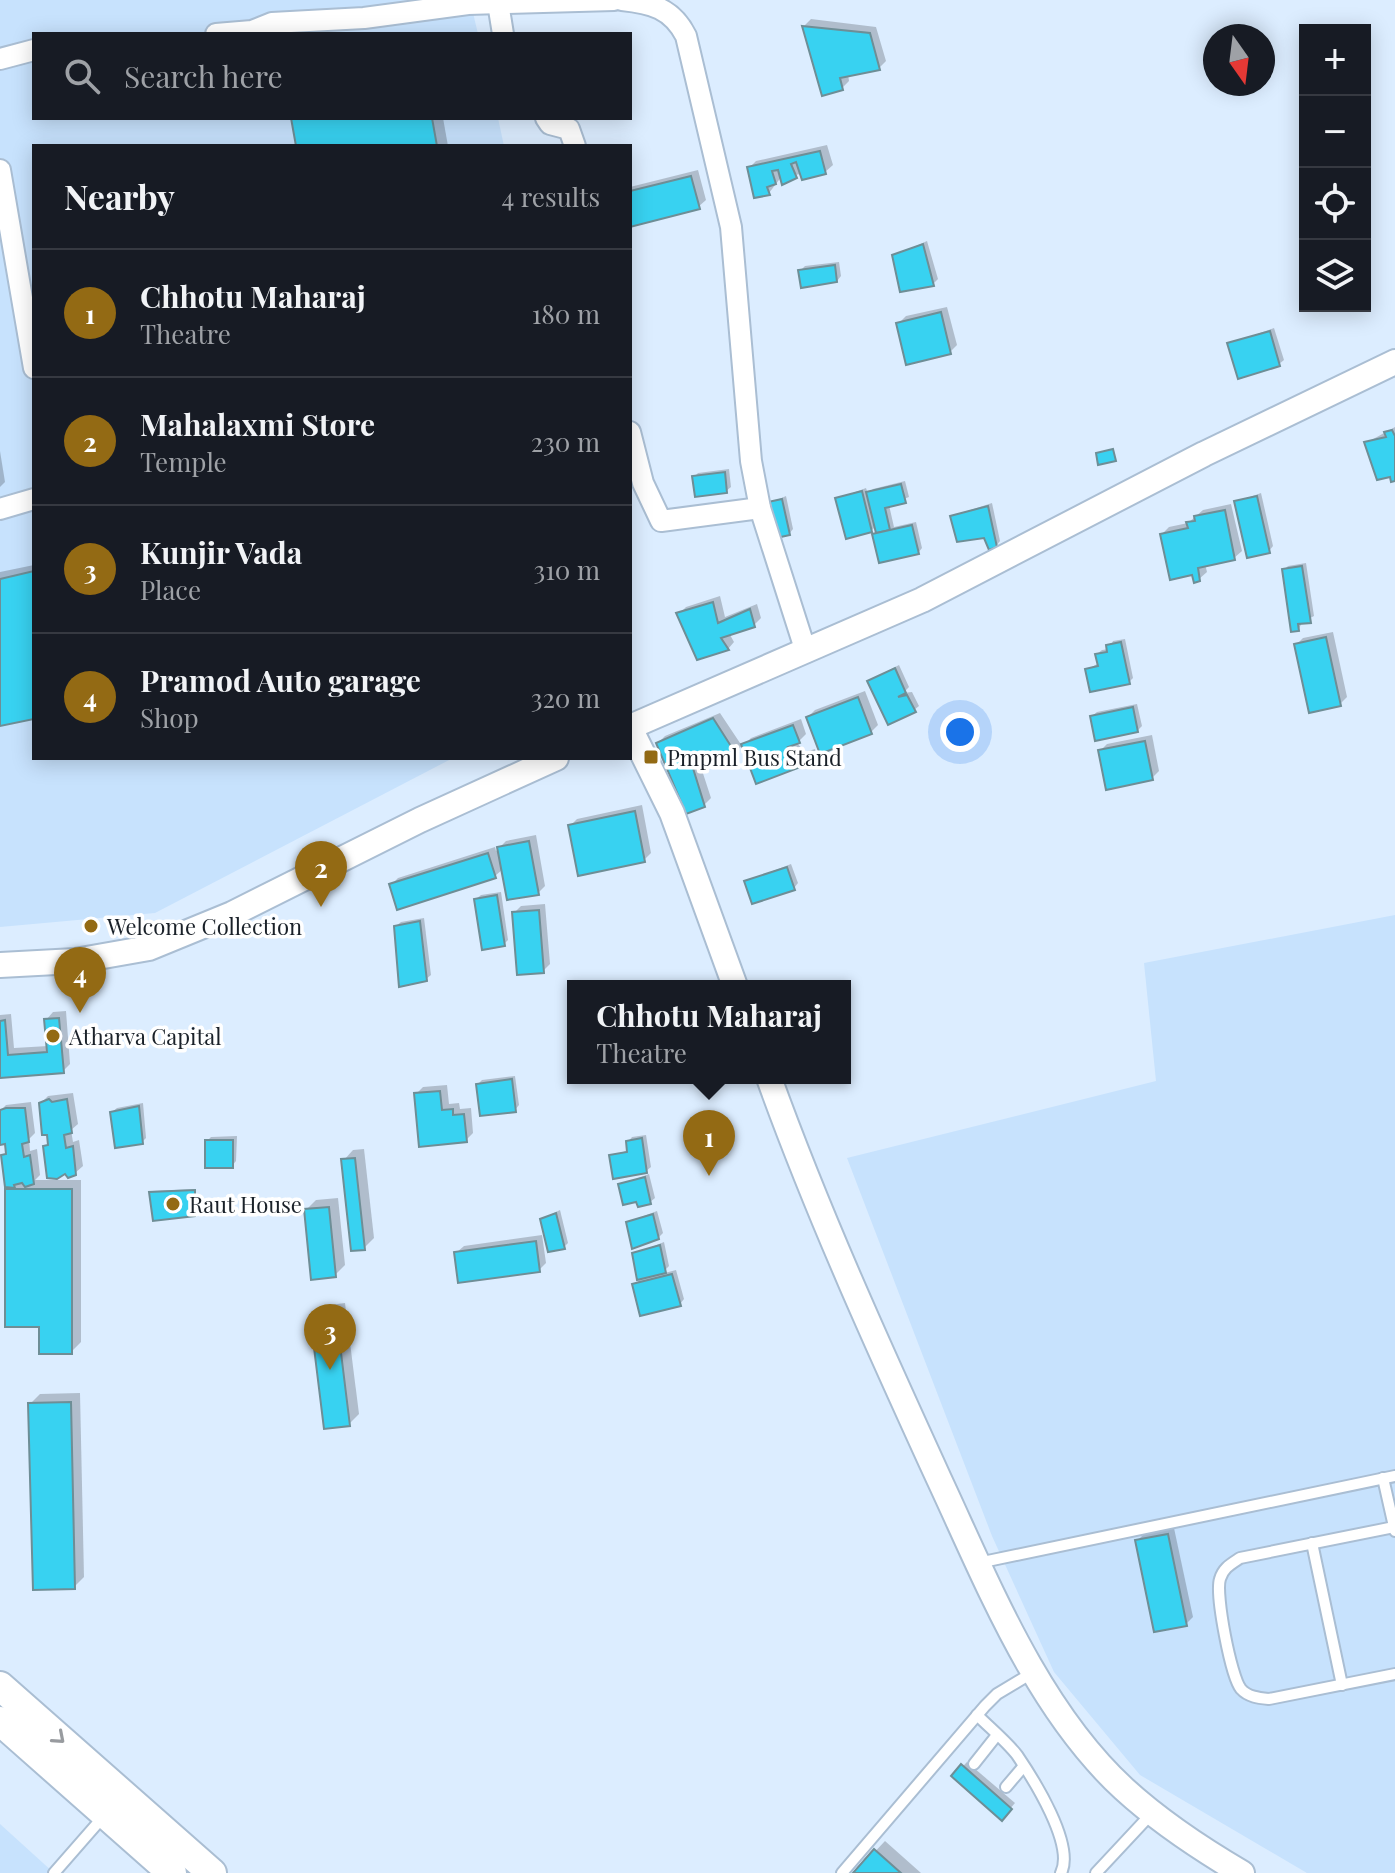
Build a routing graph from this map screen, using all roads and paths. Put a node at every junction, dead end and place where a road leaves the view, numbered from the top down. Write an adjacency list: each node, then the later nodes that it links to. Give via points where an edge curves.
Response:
1 (614, 0): 4 (street)
2 (622, 0): 16 (street, via 667,11 686,36 731,227 751,461)
3 (449, 3): 4 (street); 5 (street, via 364,18 272,23)
4 (498, 3): 6 (street)
5 (240, 32)
6 (503, 32)
7 (32, 51): 8 (street)
8 (0, 59)
9 (547, 120): 10 (street, via 569,129)
10 (574, 144)
11 (0, 170): 12 (street)
12 (32, 356)
13 (1395, 362): 18 (street, via 922,600)
14 (632, 440): 16 (street, via 643,483 661,521)
15 (32, 500): 17 (street)
16 (760, 508): 18 (street)
17 (0, 509)
18 (806, 652): 19 (street)
19 (632, 727)
20 (632, 732): 23 (street, via 672,813)
21 (552, 760): 22 (street, via 232,914 149,948 75,961)
22 (0, 965)
23 (733, 980)
24 (771, 1084): 28 (street, via 894,1382)
25 (1389, 1477): 26 (lane); 28 (lane)
26 (1394, 1530): 27 (lane)
27 (1312, 1543): 31 (lane); 31 (lane, via 1240,1558 1220,1576 1234,1675 1241,1690 1269,1699)
28 (978, 1563): 29 (street)
29 (1034, 1672): 33 (lane, via 997,1694); 40 (street, via 1078,1737 1123,1788)
30 (1395, 1674): 31 (lane)
31 (1342, 1685)
32 (0, 1686): 39 (main road, one-way to 39)
33 (977, 1715): 35 (lane); 44 (lane)
34 (0, 1721): 39 (main road)
35 (997, 1735): 36 (lane); 37 (lane)
36 (974, 1764)
37 (1023, 1767): 38 (lane); 45 (lane, via 1063,1838)
38 (1006, 1787)
39 (114, 1804): 41 (lane); 42 (main road); 43 (main road)
40 (1154, 1812): 46 (lane); 47 (street)
41 (54, 1873)
42 (172, 1873)
43 (212, 1873)
44 (842, 1873)
45 (1061, 1873)
46 (1096, 1873)
47 (1242, 1873)

